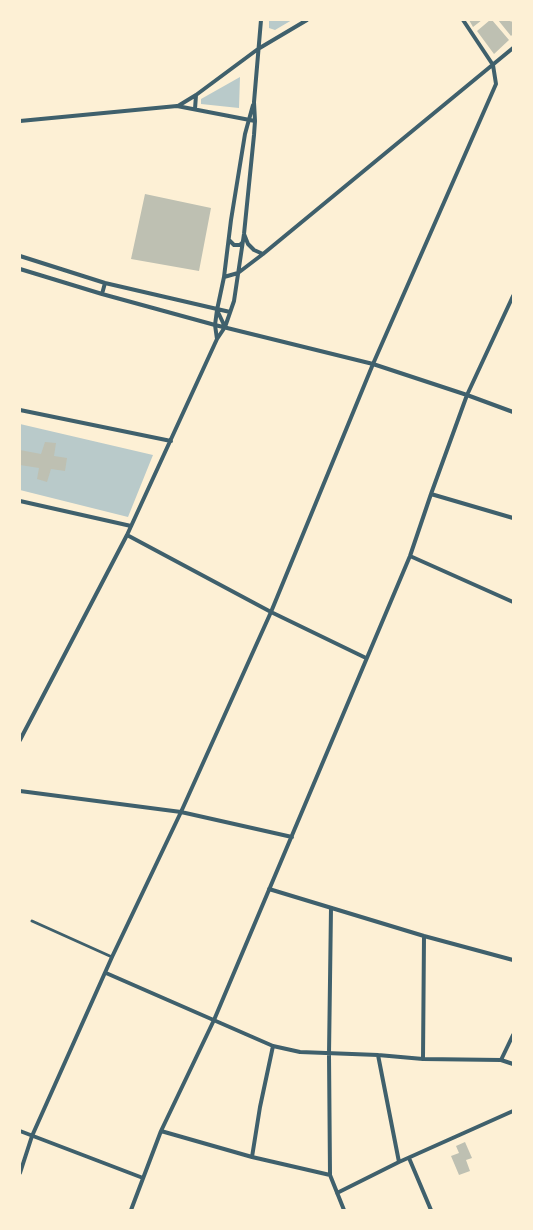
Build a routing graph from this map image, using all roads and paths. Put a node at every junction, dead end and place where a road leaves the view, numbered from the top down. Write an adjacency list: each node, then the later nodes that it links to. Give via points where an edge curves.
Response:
1 (261, 20): 4 (street)
2 (307, 20): 4 (street)
3 (463, 20): 6 (street)
4 (258, 48): 7 (street); 8 (street)
5 (513, 48): 6 (street)
6 (493, 65): 17 (street); 31 (street, via 496,84)
7 (196, 95): 9 (street); 10 (street)
8 (254, 102): 11 (street); 13 (street)
9 (177, 106): 10 (street); 12 (street)
10 (195, 109): 11 (street)
11 (248, 120): 13 (street); 15 (street)
12 (20, 121)
13 (255, 121): 14 (street)
14 (244, 234): 16 (street); 17 (street, via 248,244)
15 (228, 240): 16 (street, via 234,245); 21 (street)
16 (242, 243): 20 (street)
17 (263, 254): 20 (street)
18 (20, 256): 22 (street)
19 (20, 269): 23 (street)
20 (238, 273): 21 (street); 27 (street)
21 (224, 277): 26 (street)
22 (105, 282): 23 (street); 26 (street)
23 (102, 294): 28 (street)
24 (513, 296): 25 (street)
25 (511, 307): 32 (street)
26 (217, 310): 27 (street); 28 (street); 29 (street)
27 (230, 312): 29 (street)
28 (214, 325): 29 (street); 30 (street)
29 (225, 327): 30 (street); 31 (street)
30 (217, 339): 35 (street)
31 (373, 364): 32 (street); 43 (street)
32 (467, 395): 34 (street); 36 (street)
33 (20, 410): 35 (street)
34 (513, 412)
35 (170, 441): 39 (street)
36 (431, 494): 38 (street); 41 (street)
37 (20, 501): 39 (street)
38 (513, 518)
39 (131, 526): 40 (street)
40 (127, 535): 43 (street); 45 (street)
41 (410, 556): 42 (street); 44 (street)
42 (513, 602)
43 (271, 612): 44 (street); 47 (street)
44 (366, 658): 48 (street)
45 (20, 740)
46 (20, 791): 47 (street)
47 (181, 812): 48 (street); 53 (street)
48 (292, 837): 49 (street)
49 (268, 889): 50 (street); 56 (street)
50 (331, 908): 52 (street); 59 (street)
51 (32, 922): 53 (lane)
52 (424, 936): 54 (street); 61 (street)
53 (112, 957): 55 (street)
54 (513, 960)
55 (106, 973): 56 (street); 67 (street)
56 (214, 1020): 58 (street); 66 (street)
57 (513, 1035): 62 (street)
58 (273, 1046): 59 (street, via 300,1052); 68 (street)
59 (330, 1054): 60 (street); 72 (street)
60 (378, 1055): 61 (street); 70 (street)
61 (423, 1059): 62 (street)
62 (501, 1060): 63 (street)
63 (513, 1064)
64 (513, 1111): 69 (street)
65 (20, 1131): 67 (street)
66 (161, 1131): 68 (street); 73 (street)
67 (32, 1136): 71 (street); 73 (street)
68 (252, 1157): 72 (street)
69 (409, 1158): 70 (street); 77 (street)
70 (399, 1162): 74 (street)
71 (20, 1173)
72 (330, 1175): 74 (street)
73 (143, 1178): 75 (street)
74 (337, 1193): 76 (street)
75 (130, 1210)
76 (344, 1210)
77 (431, 1210)

